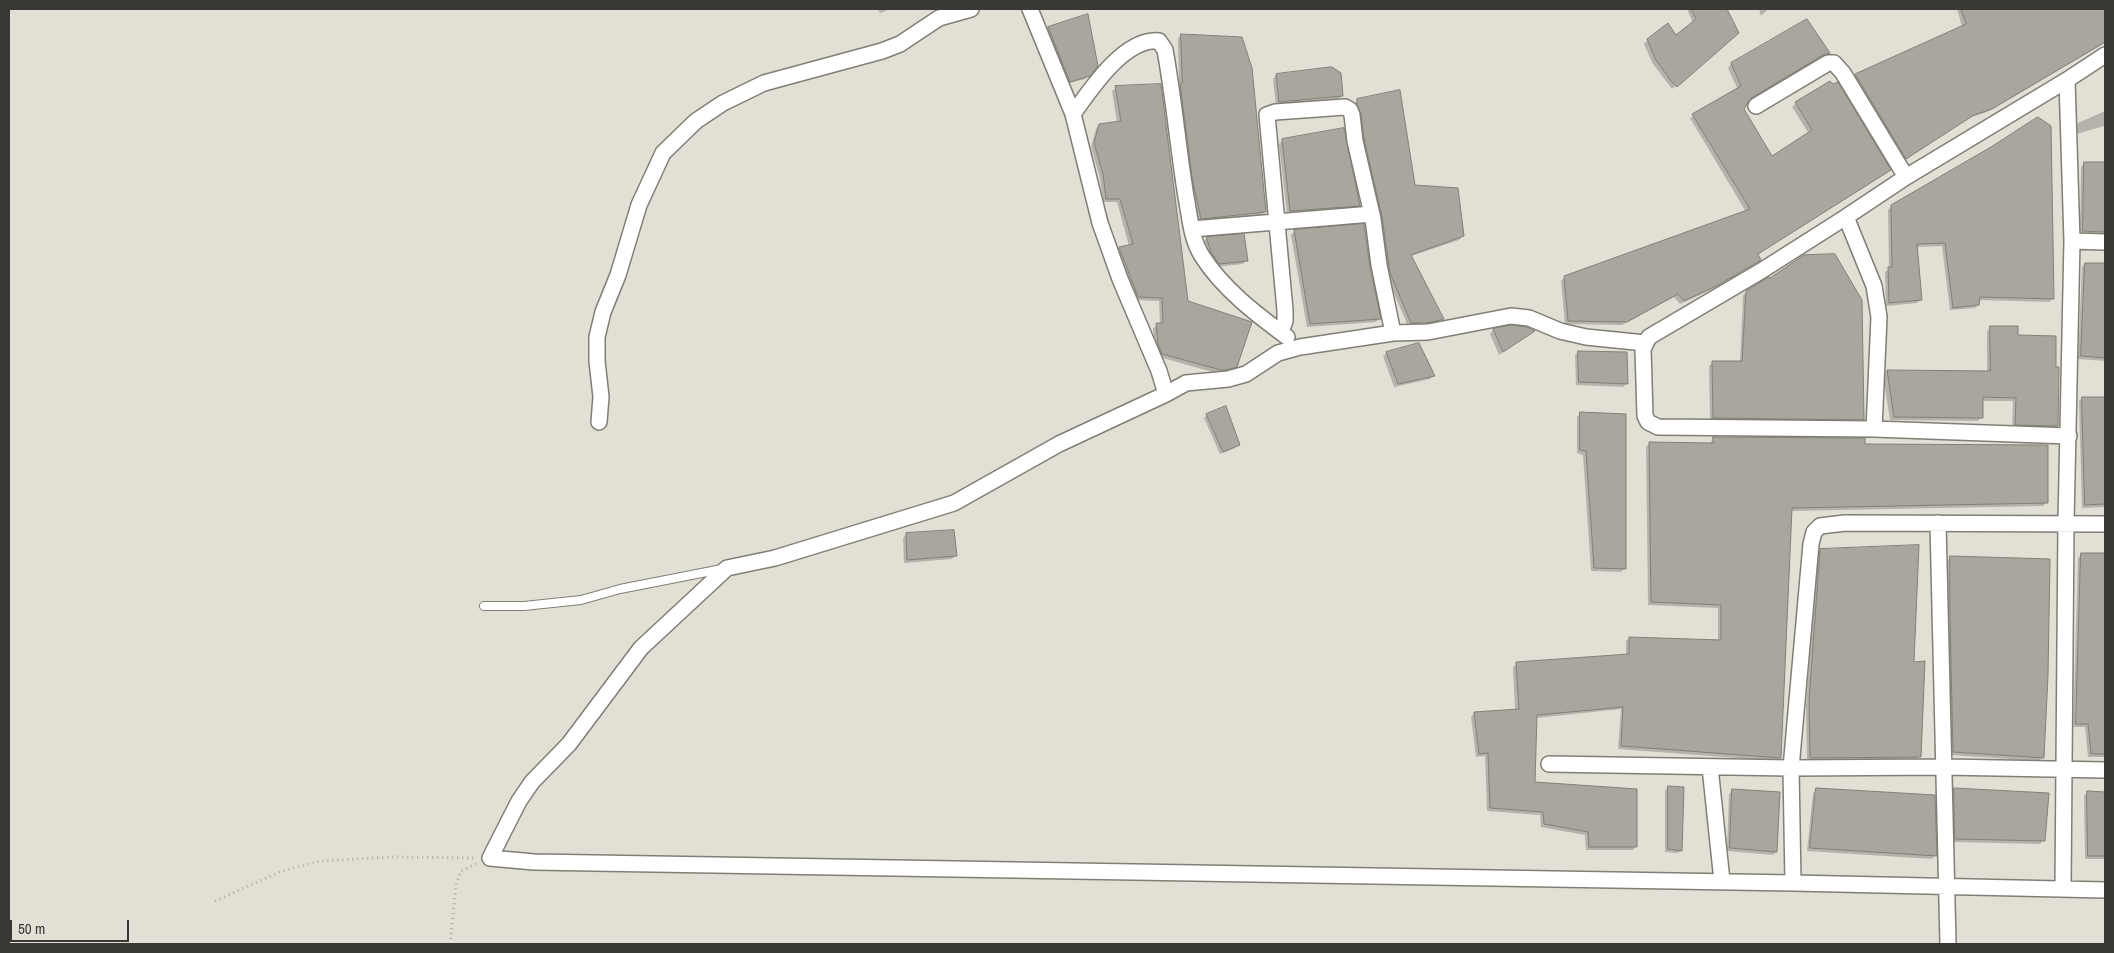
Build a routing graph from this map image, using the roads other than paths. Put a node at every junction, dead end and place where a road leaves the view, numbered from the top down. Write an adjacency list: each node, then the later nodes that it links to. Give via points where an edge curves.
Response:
1 (971, 9): 19 (street, via 939,18 900,44 882,51 764,84 723,103 696,121 663,153 639,205 597,337 601,397)
2 (1030, 9): 6 (street)
3 (2105, 55): 4 (street)
4 (2067, 80): 7 (street); 12 (street)
5 (1756, 106): 7 (street, via 1828,63 1834,63)
6 (1074, 114): 11 (street, via 1097,80 1113,64 1142,43 1159,41 1165,50); 18 (street, via 1100,223)
7 (1906, 177): 9 (street)
8 (1372, 214): 10 (street); 10 (street, via 1352,115 1348,108 1337,107 1267,115); 15 (street)
9 (1846, 216): 16 (street, via 1753,276 1658,330); 20 (street, via 1874,286 1878,317)
10 (1277, 222): 11 (street); 14 (street, via 1286,310)
11 (1192, 229): 14 (street, via 1201,255 1223,283)
12 (2072, 241): 13 (street); 21 (street)
13 (2105, 242)
14 (1281, 332): 17 (street)
15 (1393, 333): 16 (street, via 1428,332 1520,316 1586,337); 17 (street)
16 (1645, 343): 20 (street, via 1645,416 1650,425)
17 (1300, 347): 18 (street, via 1278,353 1246,374 1186,383)
18 (1166, 394): 25 (street, via 1058,444 954,503 775,558)
19 (599, 422)
20 (1874, 429): 21 (street)
21 (2069, 436): 23 (street)
22 (1938, 523): 23 (street); 29 (street); 30 (street, via 1828,524 1814,532)
23 (2066, 524): 24 (street); 31 (street)
24 (2105, 524)
25 (727, 568): 26 (lane, via 581,600); 33 (street, via 641,648 569,744 532,782 490,858 534,862)
26 (484, 606)
27 (1549, 764): 28 (street)
28 (1710, 766): 30 (street); 33 (street)
29 (1944, 767): 30 (street); 31 (street); 35 (street)
30 (1791, 768): 34 (street)
31 (2064, 769): 32 (street); 36 (street)
32 (2105, 770)
33 (1722, 881): 34 (street)
34 (1793, 883): 35 (street)
35 (1947, 887): 36 (street); 38 (street)
36 (2063, 889): 37 (street)
37 (2105, 890)
38 (1948, 944)

